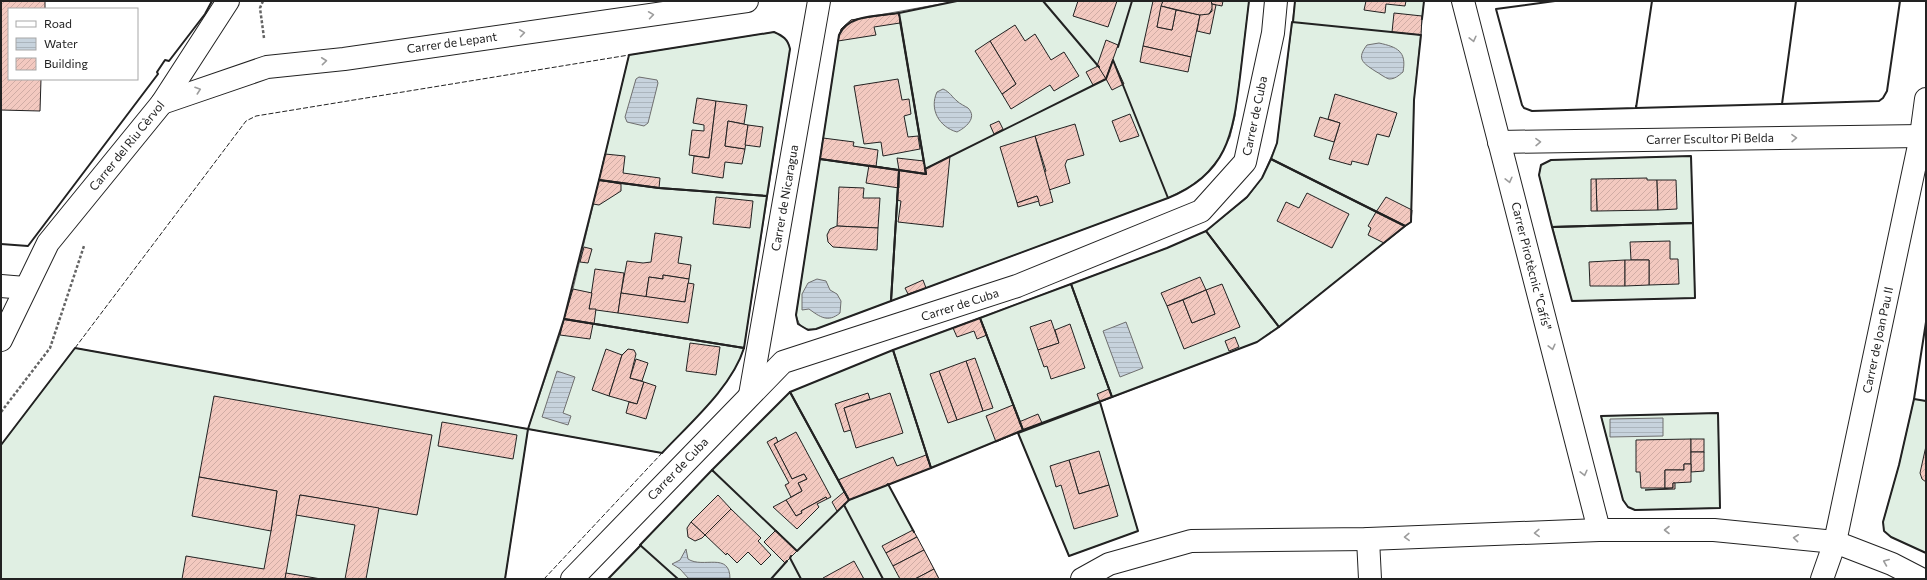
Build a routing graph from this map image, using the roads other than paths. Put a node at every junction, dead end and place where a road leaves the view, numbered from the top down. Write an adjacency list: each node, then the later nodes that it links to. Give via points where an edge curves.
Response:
1 (228, 1): 7 (street, Carrer del Riu Cèrvol)
2 (747, 1): 7 (street, Carrer de Lepant, one-way to 2, via 267,67 344,59)
3 (819, 1): 14 (street, Carrer de Nicaragua)
4 (1276, 1): 14 (street, Carrer de Cuba, via 1273,33 1246,162 1201,211 1017,286 783,362)
5 (1463, 1): 9 (street, Carrer Pirotècnic "Cafís", one-way to 9)
6 (1926, 99): 8 (street, Carrer de Joan Pau II)
7 (162, 103): 11 (street, Carrer del Riu Cèrvol, via 48,243)
8 (1921, 136): 9 (street, Carrer Escultor Pi Belda, one-way to 8); 17 (street, Carrer de Joan Pau II)
9 (1499, 142): 15 (street, Carrer Pirotècnic "Cafís", one-way to 15)
10 (1, 286): 11 (street)
11 (25, 288): 12 (street, Carrer del Riu Cèrvol); 13 (street, Carrer del Riu Cèrvol)
12 (1, 313)
13 (1, 340)
14 (750, 395): 19 (street, Carrer de Cuba)
15 (1598, 530): 16 (street, one-way to 16); 17 (street, one-way to 15, via 1714,530)
16 (1368, 539): 18 (street, via 1191,541); 21 (street)
17 (1835, 542): 22 (street, Carrer de Joan Pau II); 23 (street, one-way to 17, via 1892,564)
18 (1109, 572): 20 (street)
19 (572, 579)
20 (1082, 579)
21 (1370, 579)
22 (1822, 579)
23 (1921, 579)

